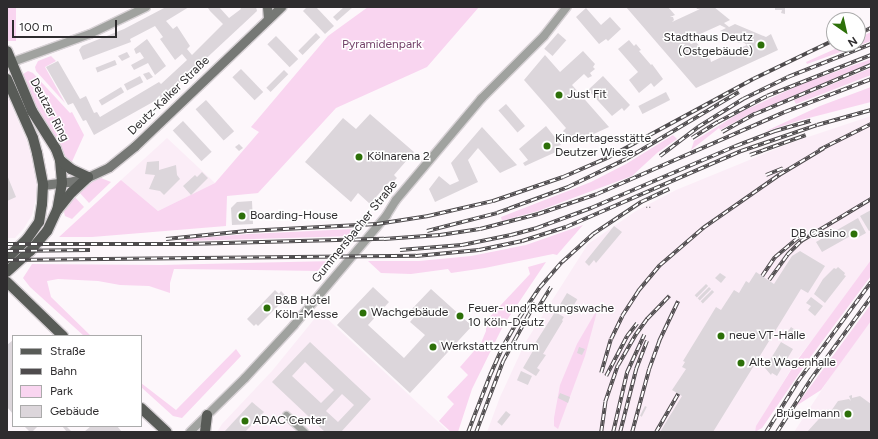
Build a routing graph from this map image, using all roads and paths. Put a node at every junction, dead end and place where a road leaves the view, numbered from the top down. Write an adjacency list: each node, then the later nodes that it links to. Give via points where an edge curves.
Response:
1 (146, 7): 7 (street, via 90,34)
2 (267, 7): 5 (main road)
3 (281, 7): 5 (main road, Deutz-Kalker Straße)
4 (567, 7): 19 (street, Gummersbacher Straße, via 544,36 481,99 294,325)
5 (268, 19): 10 (main road, Deutz-Kalker Straße, via 135,146 109,166)
6 (7, 52): 7 (main road, Deutzer Ring)
7 (9, 64): 9 (main road, Deutzer Ring)
8 (7, 79): 12 (main road, Deutzer Ring, via 33,138)
9 (60, 160): 10 (main road, via 72,170); 11 (main road, Deutzer Ring)
10 (88, 177): 11 (main road, Deutz-Kalker Straße); 13 (main road)
11 (62, 183): 12 (main road, Deutz-Kalker Straße); 13 (main road, Deutzer Ring)
12 (43, 185): 14 (main road, Deutzer Ring, via 39,222 27,239)
13 (57, 210): 15 (main road, via 41,240)
14 (7, 258)
15 (7, 272)
16 (7, 282): 17 (main road)
17 (61, 335)
18 (142, 409): 21 (main road)
19 (208, 415): 22 (street, Gummersbacher Straße); 23 (main road)
20 (286, 415): 24 (street)
21 (168, 432)
22 (190, 432)
23 (205, 432)
24 (304, 432)

